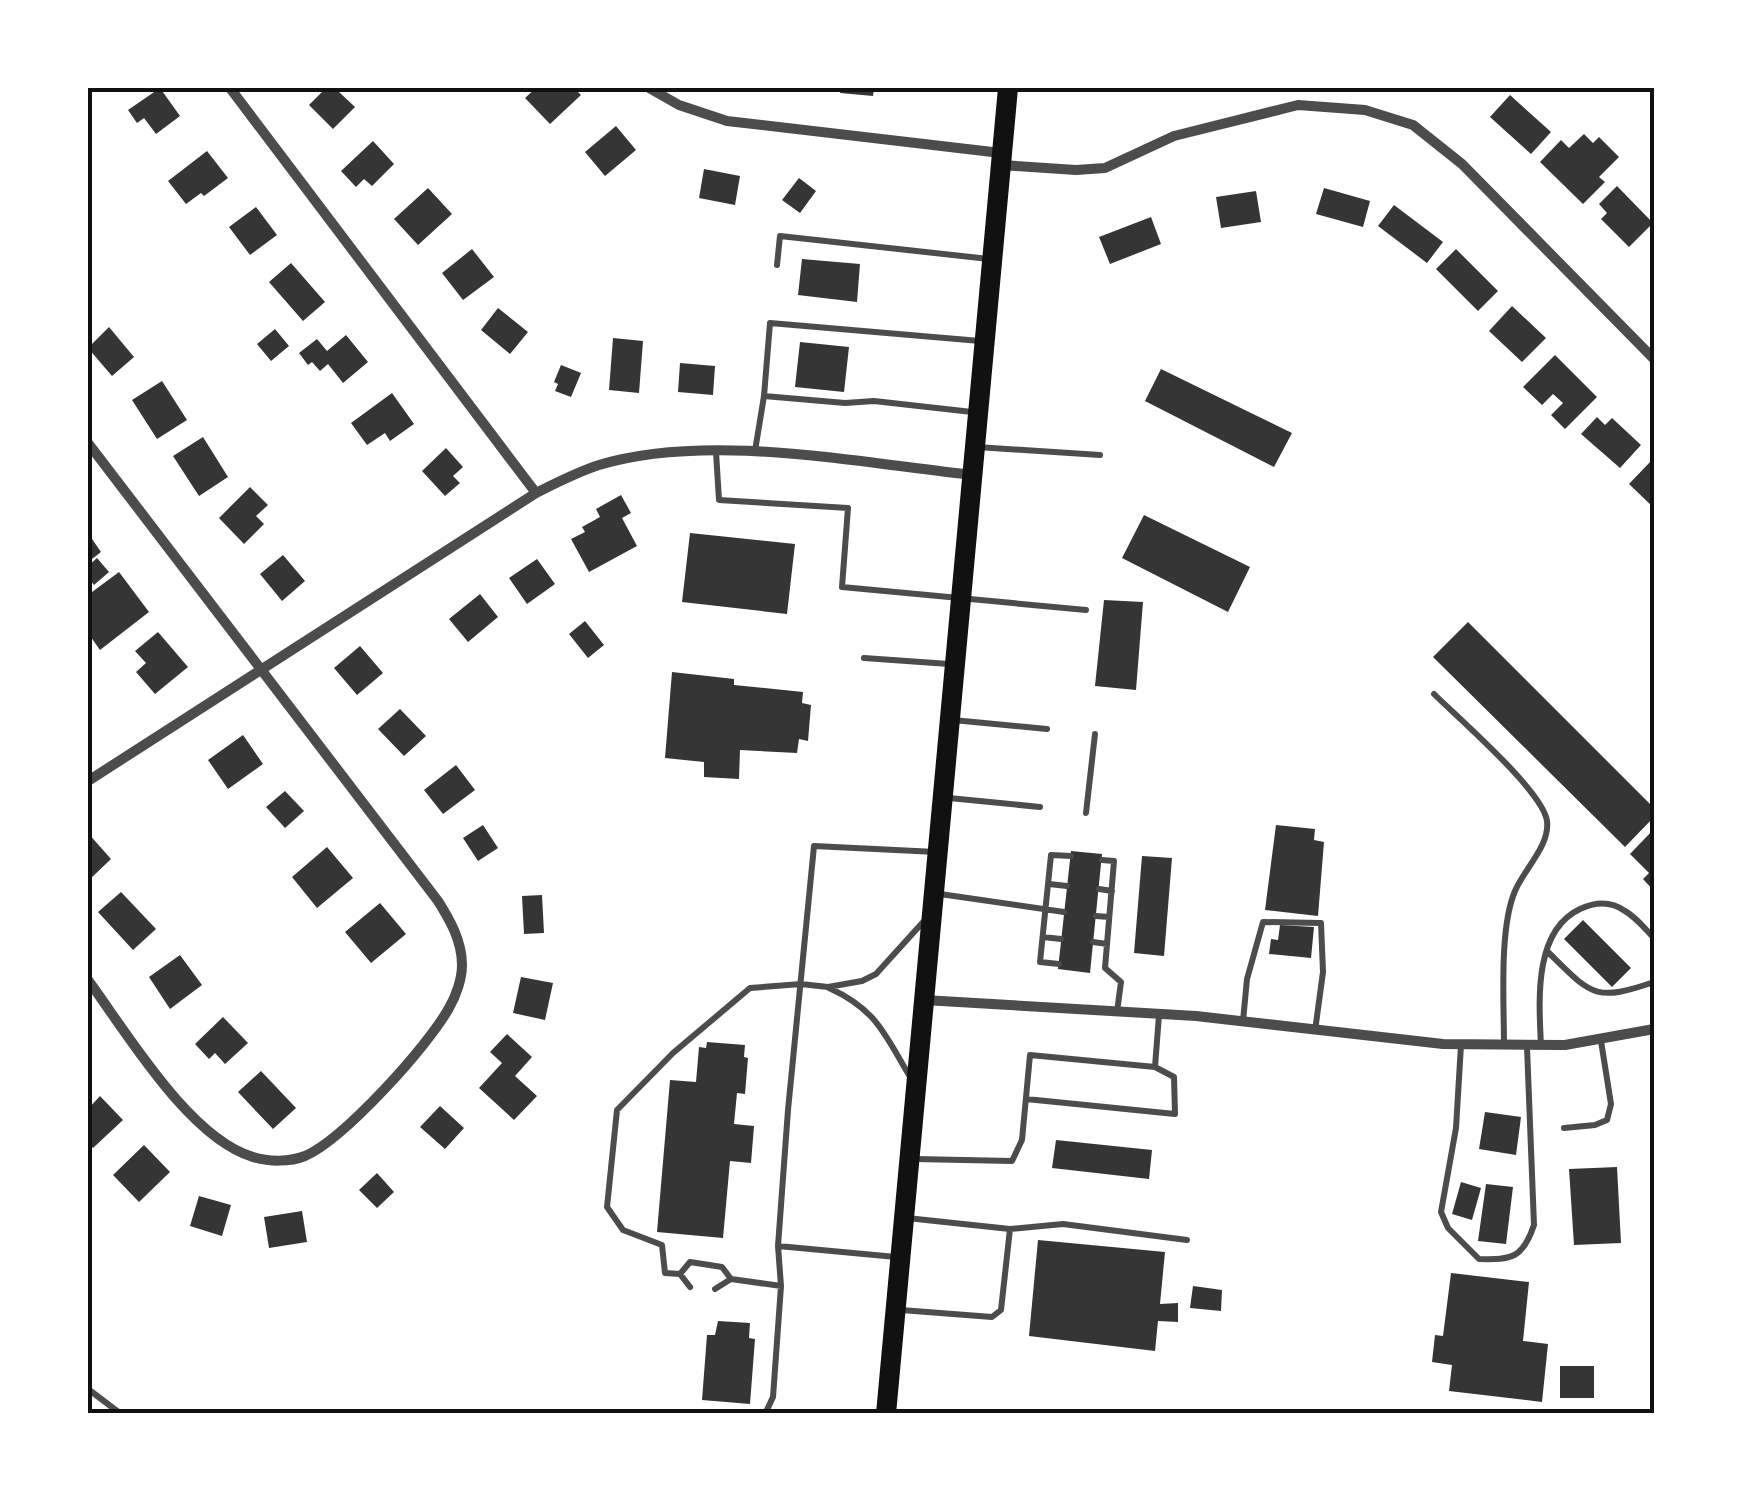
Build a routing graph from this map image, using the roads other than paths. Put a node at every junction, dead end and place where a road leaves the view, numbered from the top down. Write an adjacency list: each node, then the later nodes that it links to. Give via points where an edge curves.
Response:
1 (230, 88): 17 (street)
2 (649, 88): 4 (street, via 726,120)
3 (1008, 88): 4 (main road)
4 (1002, 159): 5 (main road); 8 (street, via 1105,168 1174,136 1298,105 1365,110 1412,124 1462,164)
5 (993, 259): 6 (lane, via 780,236); 7 (main road)
6 (777, 265)
7 (986, 342): 9 (lane, via 770,323); 10 (main road)
8 (1654, 359)
9 (764, 396): 10 (lane); 13 (lane)
10 (980, 413): 12 (main road)
11 (88, 443): 22 (street)
12 (976, 447): 15 (lane); 16 (main road)
13 (754, 451): 14 (street); 16 (street)
14 (716, 452): 17 (street, via 600,464); 18 (lane, via 719,500 848,508 842,588)
15 (1100, 456)
16 (973, 475): 18 (main road)
17 (536, 493): 22 (street)
18 (962, 598): 19 (lane); 21 (main road)
19 (1086, 610)
20 (864, 658): 21 (lane)
21 (955, 664): 24 (main road)
22 (261, 672): 27 (street); 52 (street, via 450,919 462,965 448,1011 326,1144 296,1160 267,1160 223,1142 192,1117)
23 (1434, 694): 64 (lane, via 1534,794 1546,821 1541,846 1508,911)
24 (950, 720): 25 (lane); 28 (main road)
25 (1046, 730)
26 (1095, 734): 30 (lane)
27 (88, 781)
28 (942, 797): 29 (lane); 31 (main road)
29 (1040, 807)
30 (1086, 813)
31 (937, 852): 38 (main road); 54 (lane, via 814,846)
32 (1071, 856): 34 (lane, via 1051,854)
33 (1102, 860): 37 (lane, via 1114,861)
34 (1048, 884): 35 (lane); 39 (lane)
35 (1067, 886)
36 (1099, 889): 37 (lane)
37 (1112, 890): 42 (lane)
38 (932, 903): 39 (lane); 55 (lane, via 880,972); 56 (main road)
39 (1046, 910): 40 (lane); 43 (lane)
40 (1064, 912)
41 (1096, 916): 42 (lane)
42 (1109, 917): 47 (lane)
43 (1043, 938): 45 (lane); 49 (lane, via 1040,962)
44 (1654, 938): 48 (lane, via 1625,910 1592,903 1572,913)
45 (1061, 939)
46 (1094, 942): 47 (lane)
47 (1107, 944): 51 (lane)
48 (1546, 950): 53 (lane, via 1600,995); 66 (lane)
49 (1059, 964)
50 (1091, 967): 51 (lane)
51 (1105, 968): 57 (lane, via 1120,982)
52 (88, 980)
53 (1654, 982)
54 (800, 984): 55 (lane); 75 (lane); 77 (lane, via 750,988 617,1110 607,1207 622,1230 662,1245 665,1273)
55 (828, 987): 68 (lane, via 872,1014)
56 (923, 1000): 57 (street); 68 (main road)
57 (1117, 1013): 58 (street)
58 (1159, 1015): 59 (street); 67 (lane)
59 (1243, 1022): 61 (street); 61 (lane, via 1246,980 1263,922 1321,923)
60 (1654, 1029): 62 (street)
61 (1315, 1031): 63 (street)
62 (1600, 1041): 66 (street); 70 (lane, via 1611,1104 1607,1120)
63 (1461, 1045): 64 (street); 65 (lane, via 1441,1212 1479,1259 1512,1258 1526,1247 1534,1225)
64 (1504, 1046): 65 (street)
65 (1527, 1047): 66 (street)
66 (1541, 1047)
67 (1155, 1066): 69 (lane, via 1030,1056); 69 (lane, via 1174,1077 1175,1114)
68 (916, 1086): 71 (main road)
69 (1026, 1099): 71 (lane, via 1022,1140 1012,1160)
70 (1564, 1128)
71 (909, 1159): 72 (main road)
72 (904, 1218): 73 (lane); 76 (main road)
73 (1010, 1230): 74 (lane, via 1062,1224); 82 (lane, via 1001,1310 992,1317)
74 (1187, 1240)
75 (778, 1246): 76 (lane); 79 (lane)
76 (900, 1257): 82 (main road)
77 (680, 1274): 78 (lane, via 690,1262 722,1267); 80 (lane)
78 (731, 1280): 79 (lane); 81 (lane)
79 (781, 1286): 87 (lane, via 773,1397)
80 (690, 1287)
81 (715, 1289)
82 (895, 1309): 88 (main road)
83 (88, 1389): 85 (lane)
84 (650, 1412): 86 (lane)
85 (122, 1414)
86 (664, 1414)
87 (765, 1414)
88 (886, 1414)

